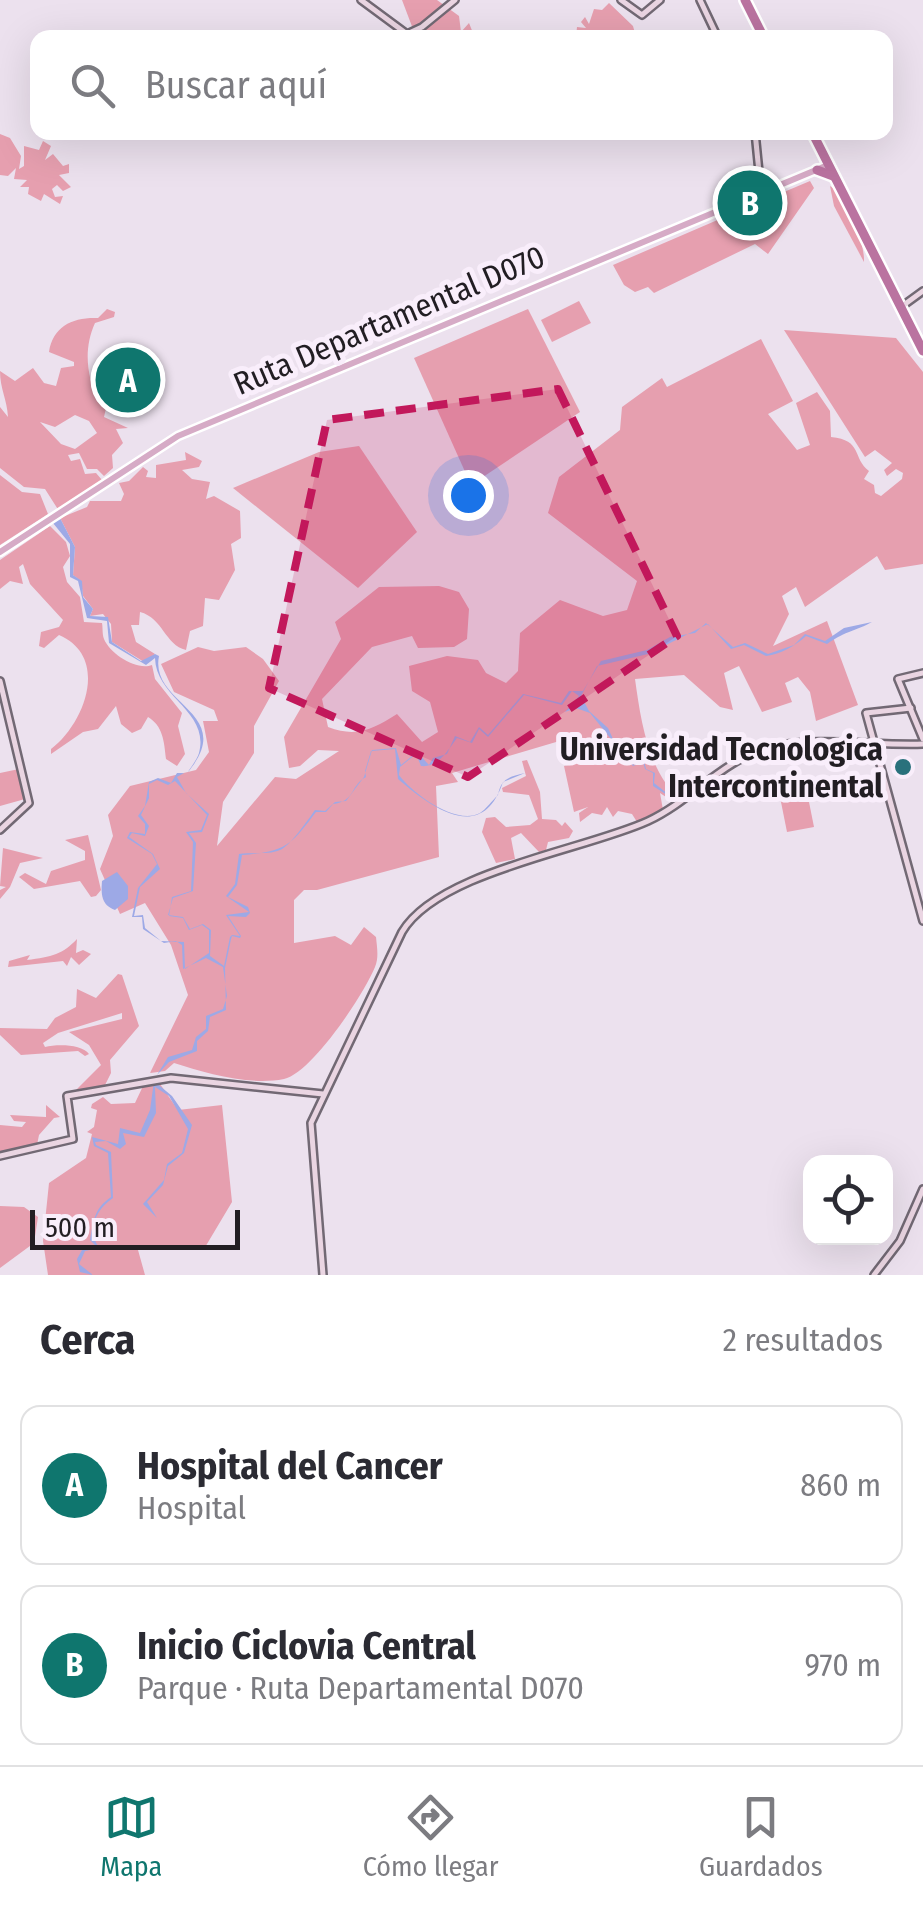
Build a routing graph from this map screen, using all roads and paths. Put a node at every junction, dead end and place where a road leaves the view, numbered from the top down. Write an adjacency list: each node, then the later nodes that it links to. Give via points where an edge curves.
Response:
1 (361, 0): 7 (main road)
2 (455, 0): 8 (main road)
3 (621, 0): 4 (main road, via 642,14)
4 (660, 0)
5 (700, 0): 9 (main road)
6 (748, 0): 10 (highway)
7 (402, 30)
8 (413, 30)
9 (714, 30)
10 (762, 30)
11 (756, 140): 16 (main road)
12 (817, 140): 15 (highway)
13 (818, 140): 15 (highway)
14 (819, 140): 17 (highway)
15 (821, 167): 16 (main road, Ruta Departamental D070); 17 (highway); 19 (highway, via 834,178)
16 (762, 192): 22 (main road, Ruta Departamental D070, via 178,436)
17 (849, 198): 19 (highway)
18 (923, 291): 19 (main road)
19 (900, 307): 20 (highway); 21 (highway)
20 (923, 342)
21 (923, 350)
22 (0, 552)
23 (923, 673): 25 (main road, via 898,679)
24 (0, 682): 29 (main road, via 29,803)
25 (912, 708): 26 (main road); 28 (main road, via 866,713)
26 (920, 719): 27 (main road)
27 (923, 742): 28 (main road)
28 (875, 746): 30 (main road); 31 (main road, via 766,748 722,768 645,822 508,867 416,914)
29 (0, 830)
30 (923, 921)
31 (323, 1094): 32 (main road, via 150,1079 67,1096 72,1139); 34 (main road, via 311,1132)
32 (0, 1156)
33 (923, 1189): 35 (main road, via 900,1240)
34 (323, 1275)
35 (874, 1275)

